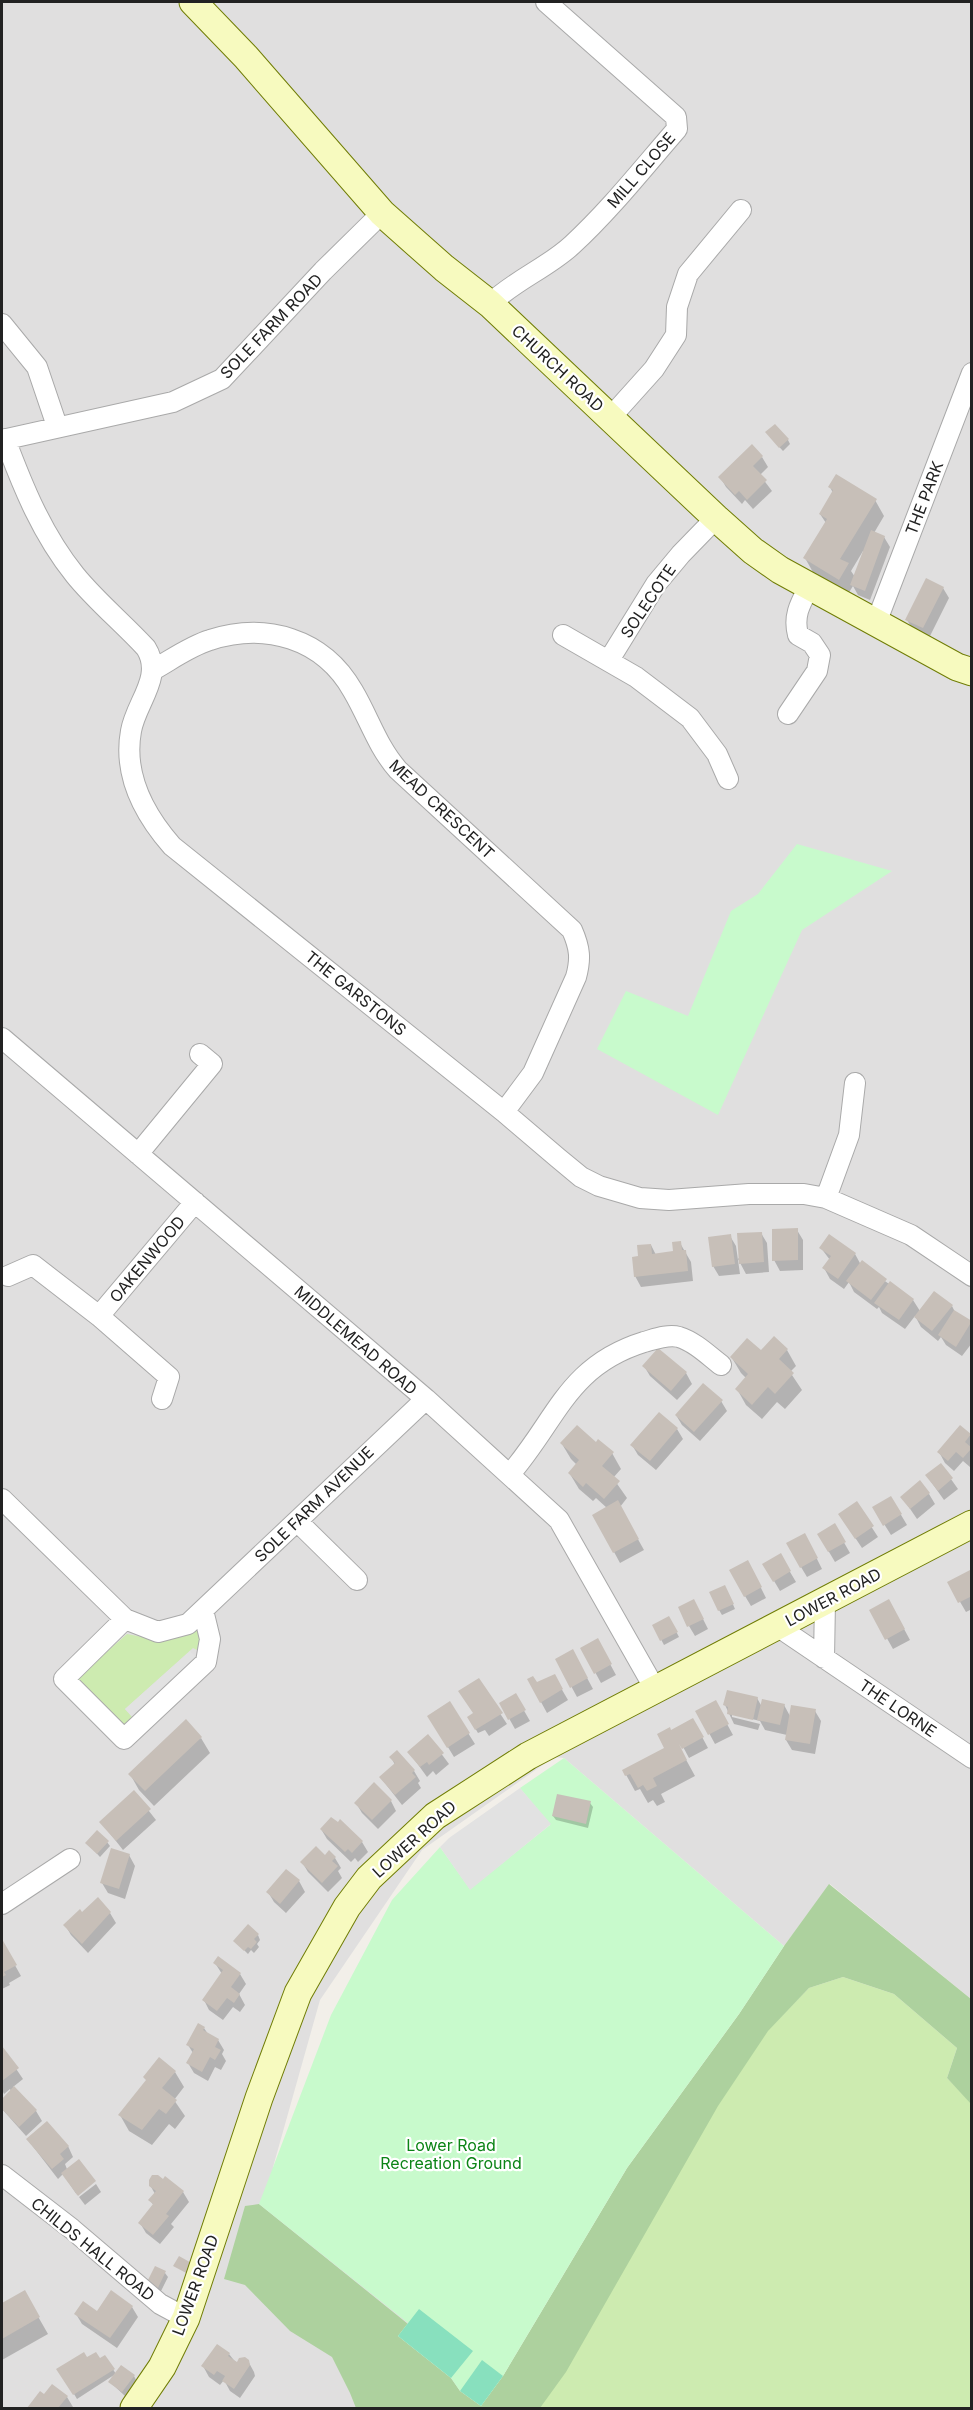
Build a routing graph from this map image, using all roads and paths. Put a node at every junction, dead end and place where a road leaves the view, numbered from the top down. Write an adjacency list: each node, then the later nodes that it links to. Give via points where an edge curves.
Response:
1 (194, 2): 4 (street, CHURCH ROAD)
2 (546, 2): 5 (street, MILL CLOSE, via 676,117 677,129 570,246)
3 (741, 210): 8 (street, via 688,274 677,307 676,335 654,369)
4 (382, 213): 5 (street, CHURCH ROAD); 9 (street, SOLE FARM ROAD, via 222,380 173,402)
5 (490, 304): 8 (street, CHURCH ROAD)
6 (2, 324): 9 (street, via 37,367)
7 (972, 373): 13 (street, THE PARK)
8 (610, 418): 11 (street, CHURCH ROAD)
9 (57, 426): 10 (street, SOLE FARM ROAD)
10 (3, 440): 16 (street, via 54,547 76,576 146,648)
11 (716, 518): 12 (street, CHURCH ROAD, via 753,551); 15 (street, SOLECOTE, via 656,584)
12 (810, 587): 13 (street, CHURCH ROAD); 18 (street, via 798,607 795,622 798,635 812,643 820,655 817,671)
13 (876, 623): 17 (street, CHURCH ROAD)
14 (563, 635): 15 (street)
15 (609, 660): 19 (street, via 690,718 717,754)
16 (153, 670): 23 (street, THE GARSTONS, via 133,723 129,757 143,807 156,828 172,846); 23 (street, MEAD CRESCENT, via 207,640 231,634 278,634 301,642 339,671 378,744 398,770 572,930 579,946 576,977 533,1073)
17 (972, 672)
18 (788, 714)
19 (728, 779)
20 (2, 1038): 24 (street, MIDDLEMEAD ROAD)
21 (200, 1054): 24 (street, via 212,1064)
22 (855, 1083): 25 (street, via 849,1135)
23 (504, 1112): 25 (street, THE GARSTONS, via 581,1177 620,1194 669,1200 749,1194)
24 (138, 1154): 26 (street, MIDDLEMEAD ROAD)
25 (826, 1198): 27 (street, THE GARSTONS, via 911,1235)
26 (195, 1202): 29 (street, OAKENWOOD); 32 (street, MIDDLEMEAD ROAD)
27 (969, 1270)
28 (8, 1276): 29 (street, OAKENWOOD, via 33,1264)
29 (99, 1316): 31 (street, OAKENWOOD, via 169,1377)
30 (721, 1365): 33 (street, via 696,1344 678,1336 663,1336 610,1356 578,1381 560,1402)
31 (162, 1399)
32 (426, 1399): 33 (street, MIDDLEMEAD ROAD); 35 (street, SOLE FARM AVENUE)
33 (510, 1474): 43 (street, MIDDLEMEAD ROAD, via 559,1520)
34 (2, 1499): 40 (street, SOLE FARM AVENUE)
35 (297, 1521): 37 (street); 39 (street, SOLE FARM AVENUE)
36 (972, 1524): 38 (street, LOWER ROAD)
37 (357, 1580)
38 (825, 1601): 41 (street, LOWER ROAD); 42 (street)
39 (203, 1610): 40 (street, SOLE FARM AVENUE, via 188,1624 158,1632); 40 (street, via 210,1639 206,1662 124,1739 64,1679)
40 (125, 1619)
41 (777, 1626): 42 (street, THE LORNE); 43 (street, LOWER ROAD)
42 (824, 1658): 44 (street, THE LORNE)
43 (656, 1689): 48 (street, LOWER ROAD, via 528,1756 435,1816 369,1878 347,1907 295,2002)
44 (972, 1758)
45 (70, 1859): 46 (street)
46 (2, 1904)
47 (2, 2175): 48 (street, CHILDS HALL ROAD, via 160,2304)
48 (186, 2318): 49 (street, LOWER ROAD, via 162,2367)
49 (134, 2409)

